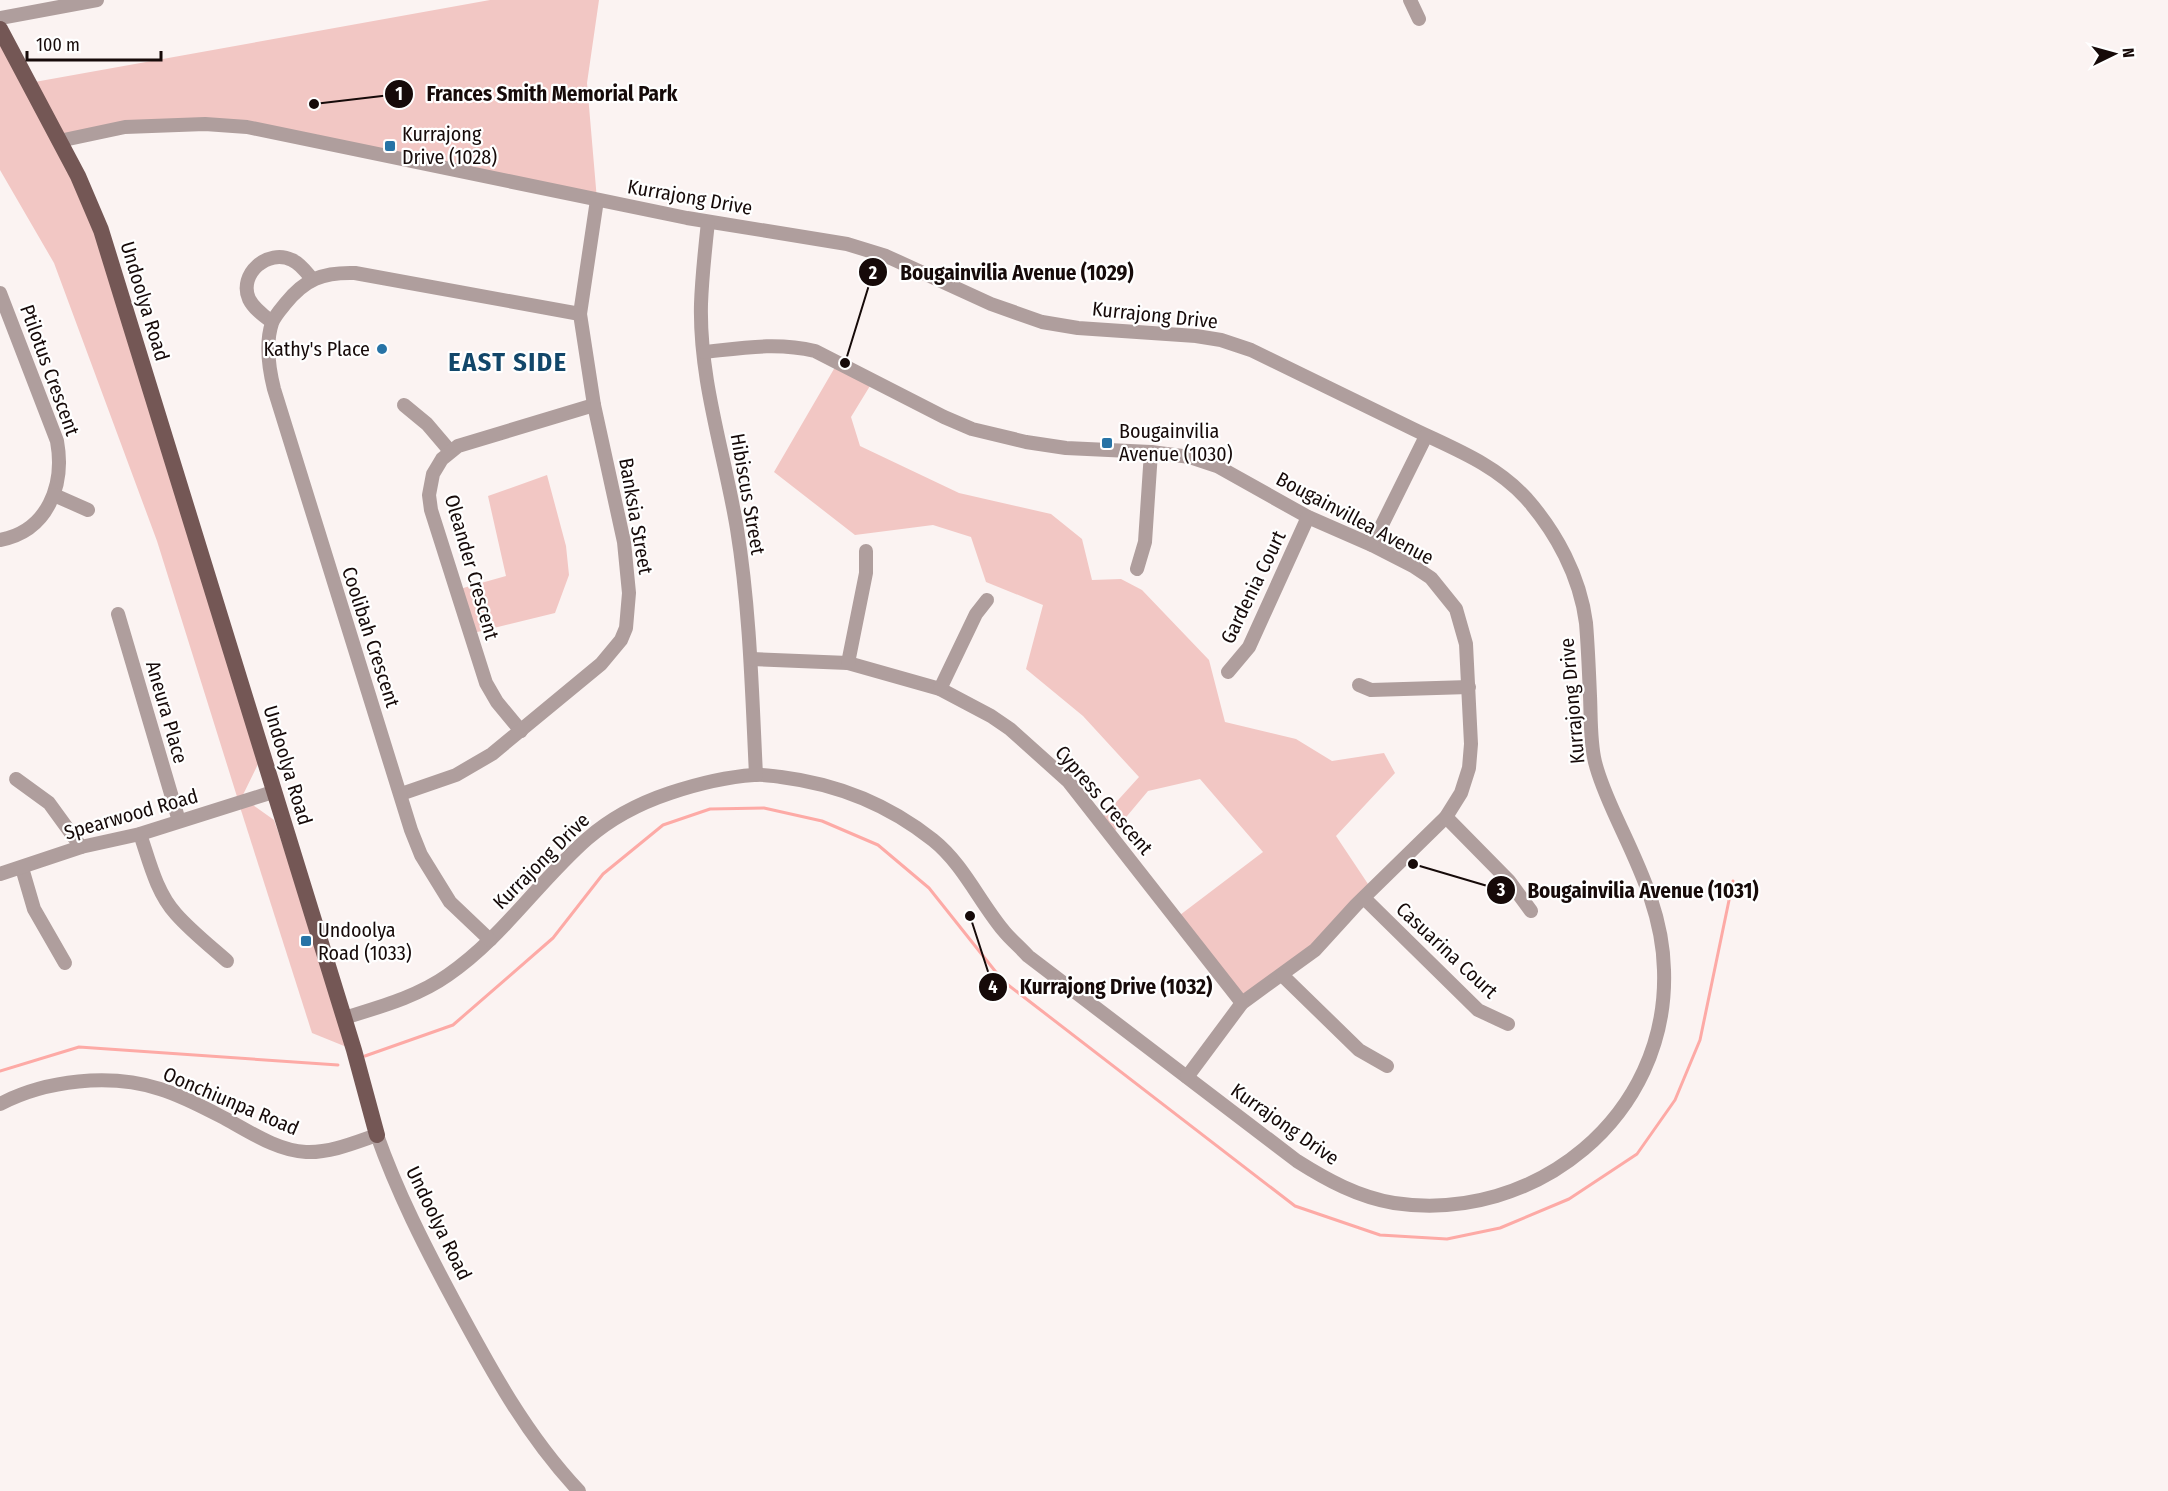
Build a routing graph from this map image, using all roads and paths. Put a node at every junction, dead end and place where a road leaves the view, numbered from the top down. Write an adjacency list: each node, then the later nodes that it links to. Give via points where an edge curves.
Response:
1 (98, 0): 3 (street)
2 (1410, 0): 4 (street)
3 (0, 18)
4 (1419, 19)
5 (0, 29): 6 (main road, Undoolya Road)
6 (59, 141): 7 (street, Kurrajong Drive, via 125,127 247,127); 37 (main road, Undoolya Road, via 101,230)
7 (597, 200): 8 (street, Kurrajong Drive); 11 (street, Banksia Street)
8 (708, 222): 13 (street, Hibiscus Street, via 701,305); 16 (street, Kurrajong Drive, via 847,244 882,254 991,304 1041,322 1221,340 1251,350)
9 (312, 279): 11 (street, via 329,273 355,273); 12 (street, via 295,292); 12 (street, via 291,259 272,258 256,267 248,279 249,299)
10 (0, 293): 19 (street, Ptilotus Crescent, via 57,441 60,476)
11 (580, 314): 15 (street, Banksia Street)
12 (272, 322): 38 (street, Coolibah Crescent, via 269,354 274,389)
13 (704, 352): 18 (street, Bougainvillea Avenue, via 765,345 796,347 822,355 972,429 1066,448); 28 (street, Hibiscus Street, via 737,530)
14 (404, 405): 17 (street)
15 (594, 405): 17 (street); 34 (street, Banksia Street, via 624,542 629,592 626,628 618,645 601,664)
16 (1426, 436): 23 (street); 55 (street, Kurrajong Drive, via 1466,453 1501,475 1540,515 1569,565 1585,620 1594,759 1603,789 1652,900 1662,937 1663,999 1649,1057 1621,1112 1581,1153 1519,1189 1449,1205 1393,1203 1350,1191 1297,1161)
17 (450, 451): 34 (street, Oleander Crescent, via 433,474 431,510 486,683)
18 (1151, 452): 21 (street, Bougainvillea Avenue, via 1190,457 1216,466); 25 (street, via 1145,542)
19 (54, 495): 20 (street); 22 (street, Ptilotus Crescent, via 31,526)
20 (88, 510)
21 (1308, 516): 23 (street, Bougainvillea Avenue); 30 (street, Gardenia Court, via 1249,647)
22 (0, 540)
23 (1372, 545): 32 (street, Bougainvillea Avenue, via 1431,579 1456,609 1466,644)
24 (866, 552): 29 (street, via 866,573)
25 (1137, 568)
26 (987, 600): 33 (street, via 976,614)
27 (118, 614): 40 (street, Aneura Place)
28 (751, 659): 29 (street, Cypress Crescent); 35 (street, Hibiscus Street)
29 (848, 663): 33 (street, Cypress Crescent)
30 (1228, 672)
31 (1359, 685): 32 (street, via 1371,690)
32 (1468, 687): 39 (street, Bougainvillea Avenue, via 1469,768 1461,793)
33 (940, 689): 51 (street, Cypress Crescent, via 1010,729 1068,781)
34 (521, 731): 38 (street, Banksia Street, via 456,775)
35 (756, 775): 47 (street, Kurrajong Drive, via 695,784 610,821 587,839); 55 (street, Kurrajong Drive, via 824,784 882,806 910,823 949,857 1002,929 1028,956)
36 (16, 779): 42 (street, via 49,803)
37 (273, 792): 40 (street, Spearwood Road); 52 (main road, Undoolya Road)
38 (401, 794): 47 (street, Coolibah Crescent, via 417,847 434,878 450,902)
39 (1446, 817): 45 (street, Bougainvillea Avenue); 46 (street, via 1509,881)
40 (179, 821): 41 (street, Spearwood Road)
41 (140, 834): 42 (street, Spearwood Road); 48 (street, via 162,894 175,913)
42 (81, 847): 43 (street, Spearwood Road)
43 (22, 868): 44 (street, Spearwood Road); 49 (street, via 34,909)
44 (0, 874)
45 (1364, 898): 50 (street, Bougainvillea Avenue, via 1315,950); 53 (street, Casuarina Court, via 1478,1010)
46 (1531, 911)
47 (490, 940): 52 (street, Kurrajong Drive, via 434,985)
48 (227, 961)
49 (65, 963)
50 (1283, 976): 51 (street, Bougainvillea Avenue); 54 (street, via 1359,1050)
51 (1242, 1004): 55 (street, Bougainvillea Avenue)
52 (344, 1018): 57 (main road, Undoolya Road)
53 (1508, 1024)
54 (1387, 1066)
55 (1187, 1077)
56 (0, 1104): 57 (street, Oonchiunpa Road, via 56,1085 113,1081 180,1096 287,1149 319,1152)
57 (376, 1135): 58 (street, Undoolya Road, via 433,1261 513,1407)
58 (579, 1491)

